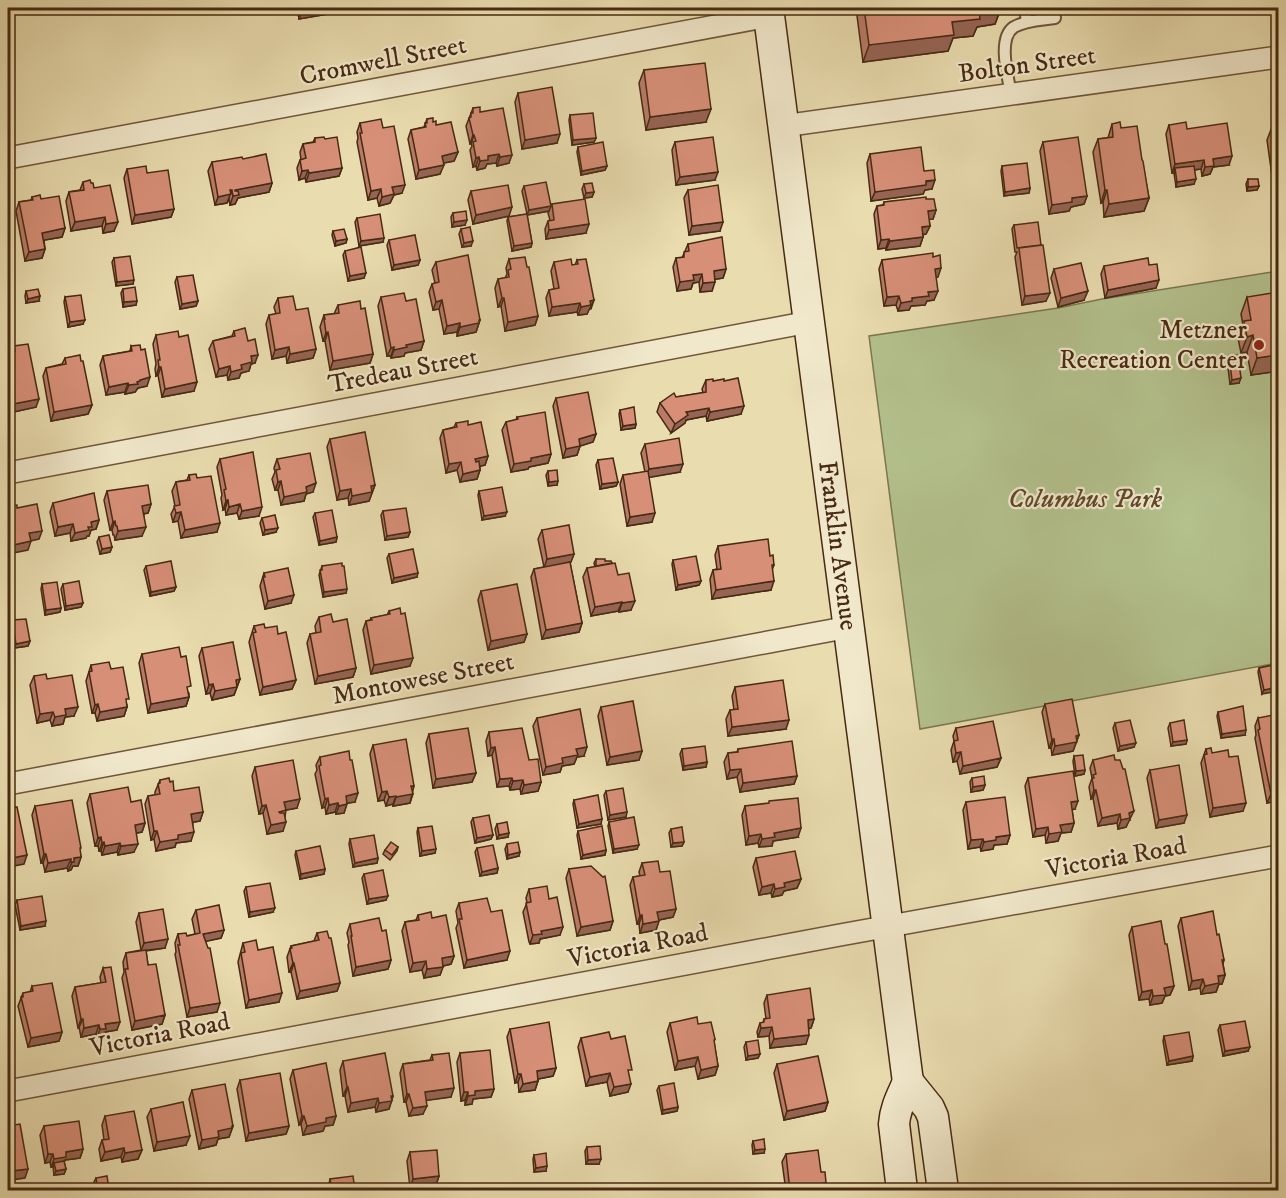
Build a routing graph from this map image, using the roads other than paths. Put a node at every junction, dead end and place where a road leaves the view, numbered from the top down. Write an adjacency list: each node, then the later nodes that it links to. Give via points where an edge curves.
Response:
1 (1024, 8): 4 (lane)
2 (1054, 8): 4 (lane, via 1055,18)
3 (769, 12): 7 (main road, Franklin Avenue); 8 (street, Cromwell Street)
4 (1026, 22): 6 (lane, via 1012,28 1005,44)
5 (1278, 57): 6 (street, Bolton Street)
6 (1011, 94): 7 (street, Bolton Street)
7 (783, 126): 9 (main road, Franklin Avenue)
8 (8, 158)
9 (809, 322): 10 (street, Tredeau Street); 11 (main road, Franklin Avenue)
10 (8, 473)
11 (849, 627): 12 (street, Montowese Street); 14 (main road, Franklin Avenue)
12 (8, 784)
13 (1278, 856): 14 (street, Victoria Road)
14 (888, 927): 15 (main road, Franklin Avenue); 16 (street, Victoria Road)
15 (908, 1082): 17 (main road, via 894,1124); 18 (main road, via 933,1117)
16 (8, 1091)
17 (902, 1191)
18 (943, 1191)

